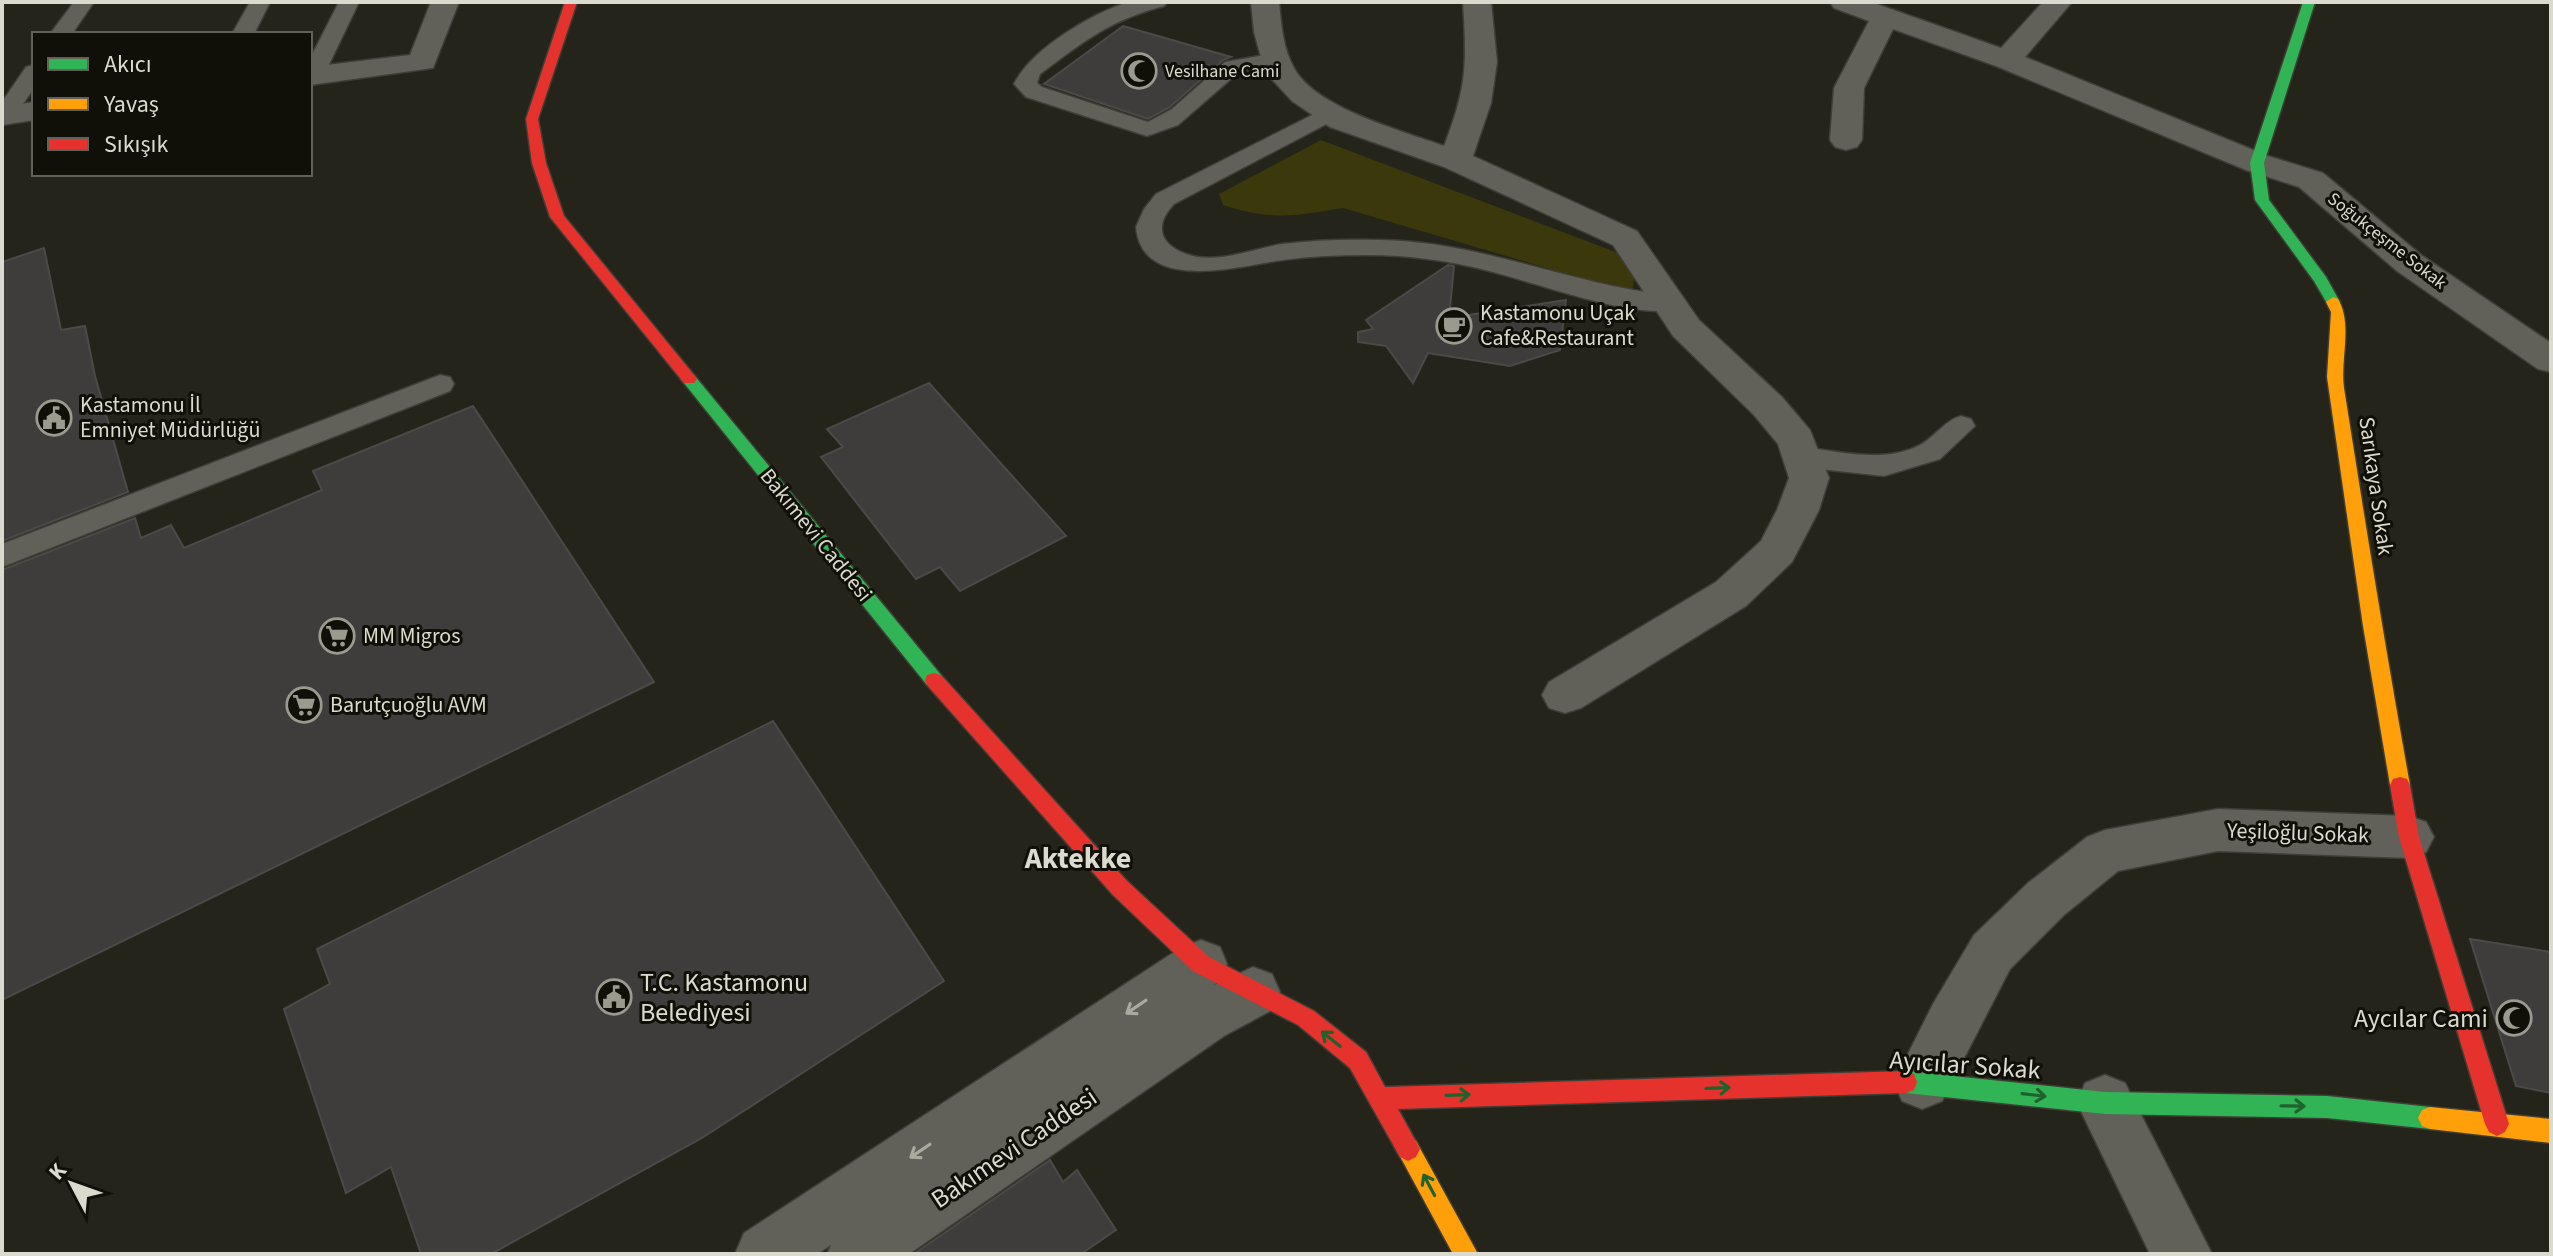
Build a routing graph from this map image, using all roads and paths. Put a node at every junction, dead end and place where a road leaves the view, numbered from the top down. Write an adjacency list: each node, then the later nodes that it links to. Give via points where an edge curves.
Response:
1 (84, 2): 13 (lane)
2 (260, 2): 14 (lane)
3 (349, 2): 18 (lane)
4 (445, 2): 18 (street, via 422,62)
5 (571, 2): 32 (street, Bakımevi Caddesi, via 532,119 539,163 557,217 946,695 1120,888)
6 (1157, 2): 15 (lane, via 1105,16 1031,71 1025,84 1034,92 1147,129 1165,125 1228,69)
7 (1265, 2): 15 (street)
8 (1477, 2): 22 (street, via 1482,62 1476,103)
9 (1844, 2): 12 (street, Soğukçeşme Sokak)
10 (2058, 2): 16 (street)
11 (2309, 2): 23 (street)
12 (1886, 15): 16 (street, Soğukçeşme Sokak); 21 (street, via 1849,88)
13 (62, 32)
14 (244, 32)
15 (1276, 59): 19 (street, via 1280,72)
16 (2006, 60): 23 (street, Soğukçeşme Sokak)
17 (32, 76): 20 (lane)
18 (312, 76)
19 (1330, 113): 22 (street); 24 (lane, via 1165,199 1148,219 1151,240 1168,256 1197,265 1318,248 1425,249 1584,289)
20 (13, 114)
21 (1846, 140)
22 (1455, 160): 24 (street, via 1625,238)
23 (2257, 163): 25 (street, Soğukçeşme Sokak, via 2311,180 2409,263); 31 (street, Sarıkaya Sokak, via 2262,200 2338,312 2335,377)
24 (1667, 303): 28 (street, via 1768,406 1796,440)
25 (2551, 360)
26 (440, 384): 29 (lane)
27 (1961, 426): 28 (lane, via 1930,452 1884,466)
28 (1801, 457): 30 (street, via 1809,478 1777,551 1731,594)
29 (2, 556)
30 (1565, 695)
31 (2409, 837): 34 (street, Yeşiloğlu Sokak, via 2218,830 2105,852 1992,952); 37 (street)
32 (1201, 964): 33 (street, Bakımevi Caddesi); 39 (street, one-way to 39)
33 (1253, 992): 35 (street, Bakımevi Caddesi, one-way to 33, via 1358,1060 1306,1018); 40 (street, Bakımevi Caddesi, via 1205,1018)
34 (1922, 1082): 35 (street, Ayıcılar Sokak, one-way to 34); 36 (street, Ayıcılar Sokak, one-way to 36)
35 (1380, 1098): 41 (street, Bakımevi Caddesi, one-way to 35)
36 (2105, 1103): 37 (street, Ayıcılar Sokak, one-way to 37, via 2327,1107); 42 (street)
37 (2497, 1124): 38 (street, Ayıcılar Sokak)
38 (2551, 1131)
39 (765, 1254)
40 (857, 1254)
41 (1466, 1254)
42 (2182, 1254)

